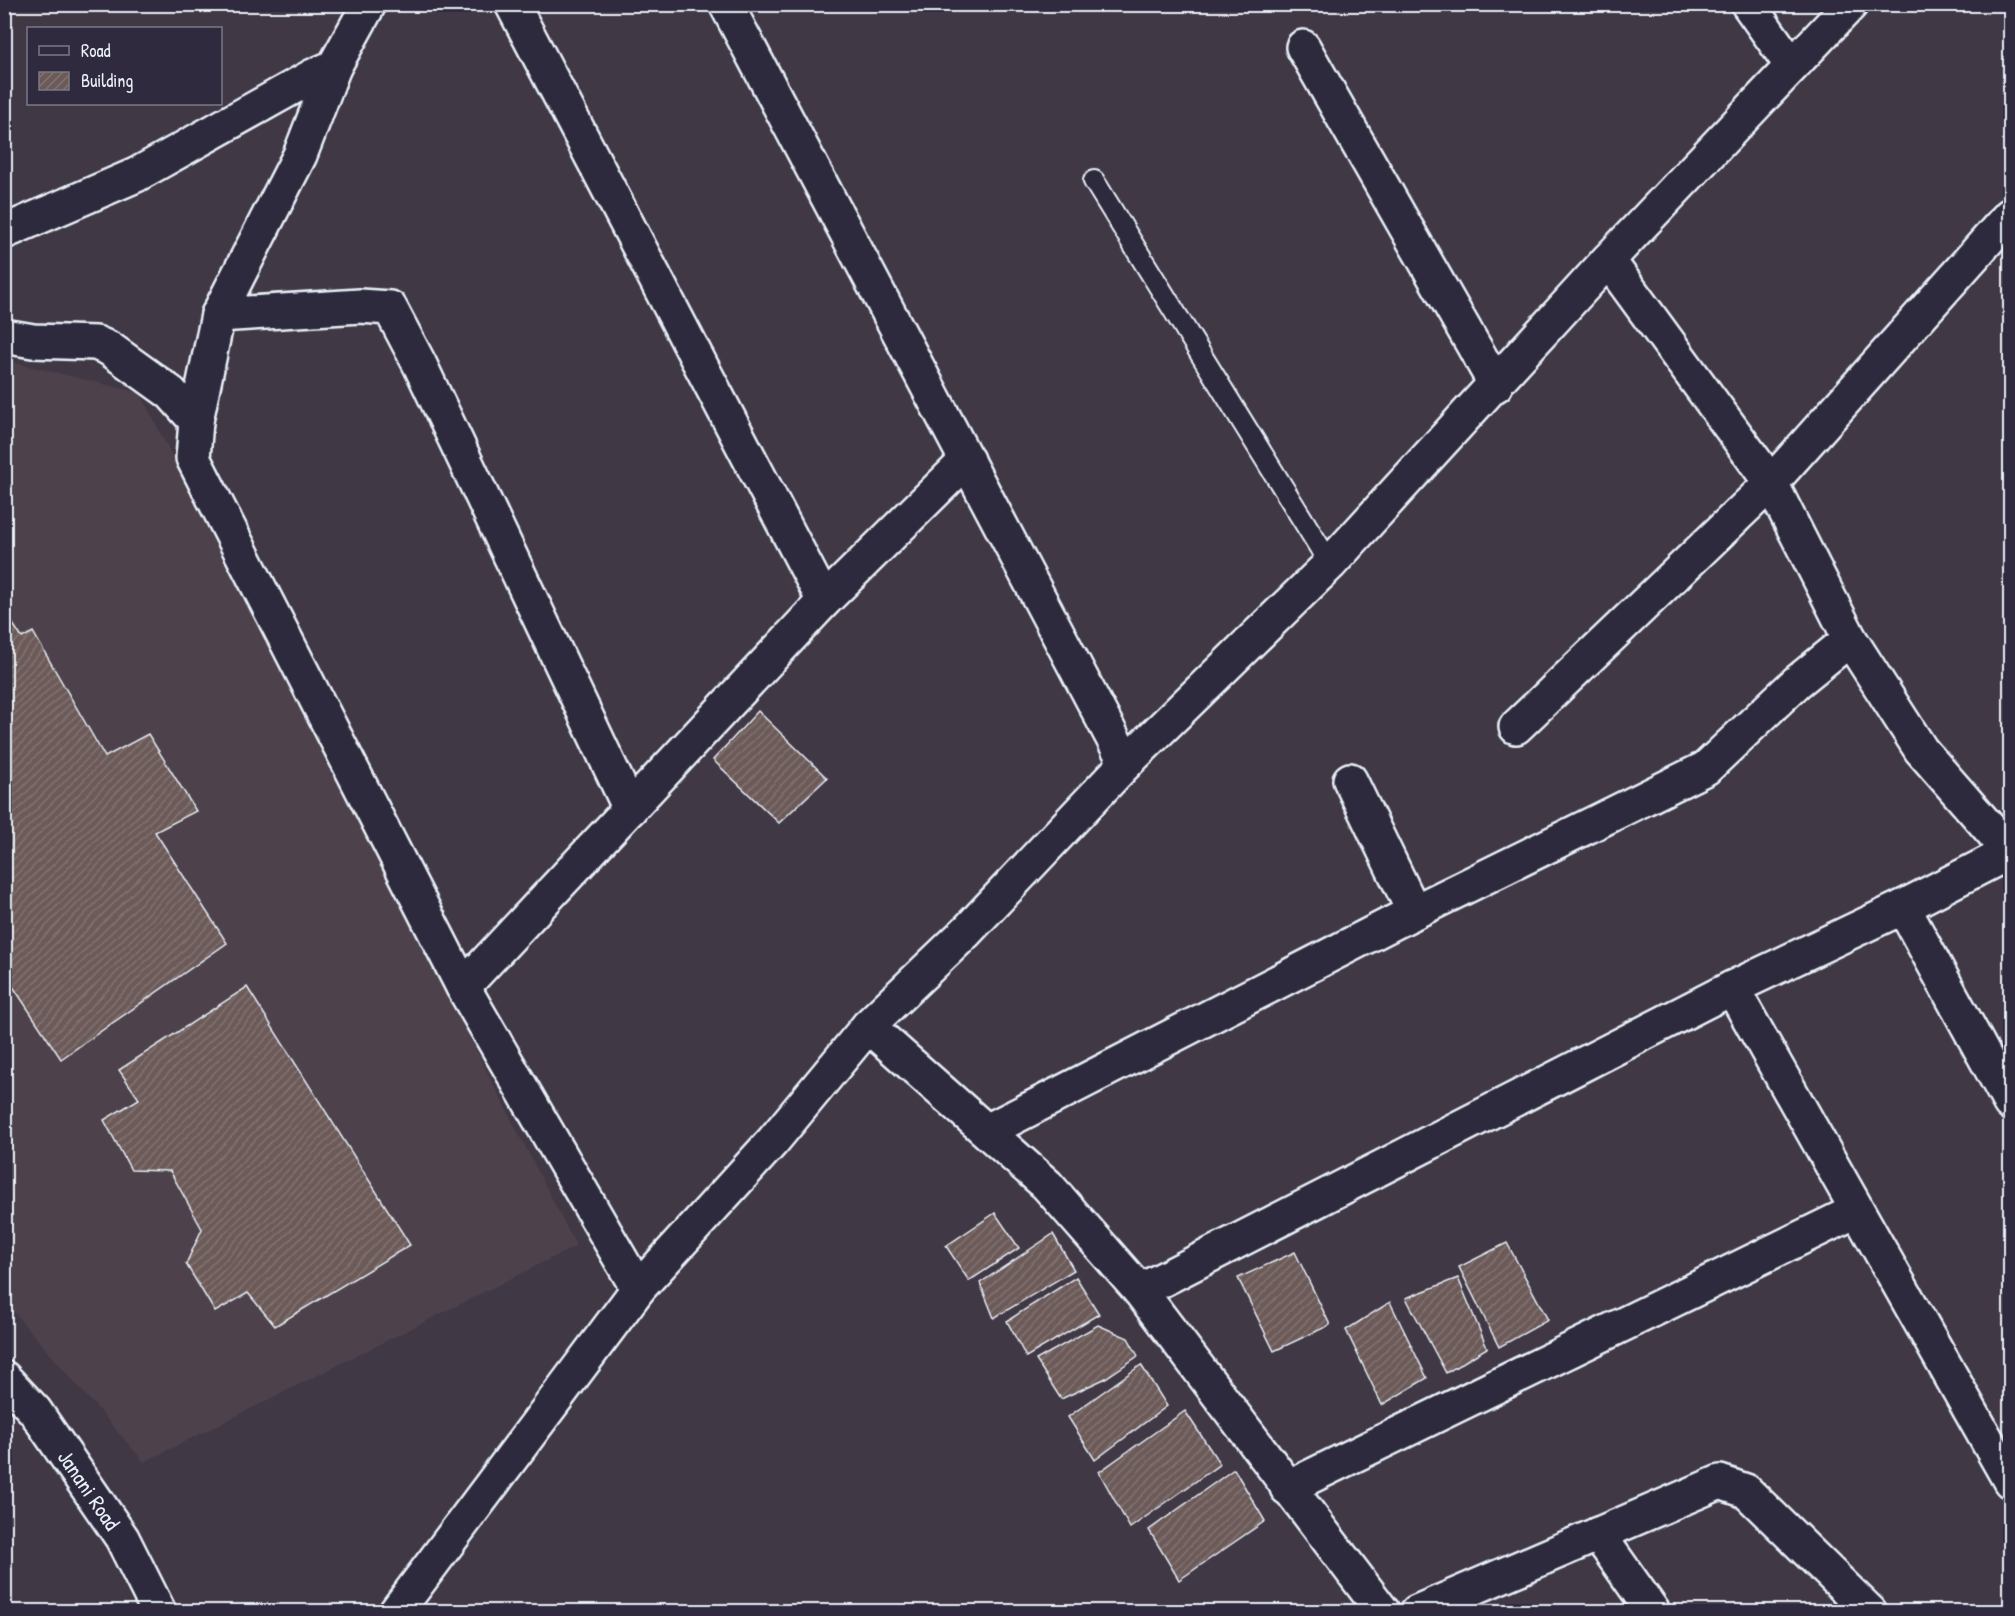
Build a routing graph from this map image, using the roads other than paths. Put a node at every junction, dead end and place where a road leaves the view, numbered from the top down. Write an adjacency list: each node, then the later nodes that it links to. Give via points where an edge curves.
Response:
1 (369, 4): 8 (street)
2 (512, 4): 20 (street)
3 (726, 4): 17 (street)
4 (1748, 4): 7 (street)
5 (1851, 4): 7 (street)
6 (1303, 47): 15 (street)
7 (1792, 66): 12 (street)
8 (334, 67): 11 (street, via 136,175); 13 (street, via 300,155)
9 (1094, 181): 19 (lane)
10 (2010, 215): 18 (street)
11 (4, 232)
12 (1608, 260): 15 (street); 18 (street)
13 (218, 315): 16 (street); 25 (street, via 360,306 390,309)
14 (4, 336): 16 (street, via 96,343 128,360 171,393)
15 (1496, 385): 19 (street)
16 (196, 421): 28 (street, via 193,458)
17 (967, 460): 20 (street); 23 (street)
18 (1771, 483): 21 (street); 22 (street)
19 (1330, 564): 23 (street)
20 (824, 602): 25 (street)
21 (1850, 639): 26 (street, via 1921,750 2010,852); 27 (street, via 1797,682 1706,768)
22 (1516, 727)
23 (1126, 763): 30 (street, via 967,931)
24 (1350, 780): 27 (street)
25 (630, 809): 28 (street)
26 (1903, 907): 29 (street); 31 (street)
27 (1414, 912): 32 (street)
28 (463, 987): 34 (street)
29 (1732, 988): 33 (street); 35 (street)
30 (868, 1026): 32 (street); 34 (street, via 773,1141)
31 (2010, 1103)
32 (987, 1131): 35 (street, via 1047,1185)
33 (1856, 1211): 37 (street); 38 (street)
34 (638, 1289): 41 (street)
35 (1140, 1291): 38 (street)
36 (4, 1378): 40 (street, Janani Road, via 35,1411 122,1538)
37 (2010, 1481)
38 (1287, 1488): 42 (street)
39 (1598, 1534): 43 (street); 44 (street); 45 (street, via 1720,1482 1746,1491)
40 (159, 1611)
41 (396, 1611)
42 (1383, 1611)
43 (1417, 1611)
44 (1653, 1611)
45 (1870, 1611)

